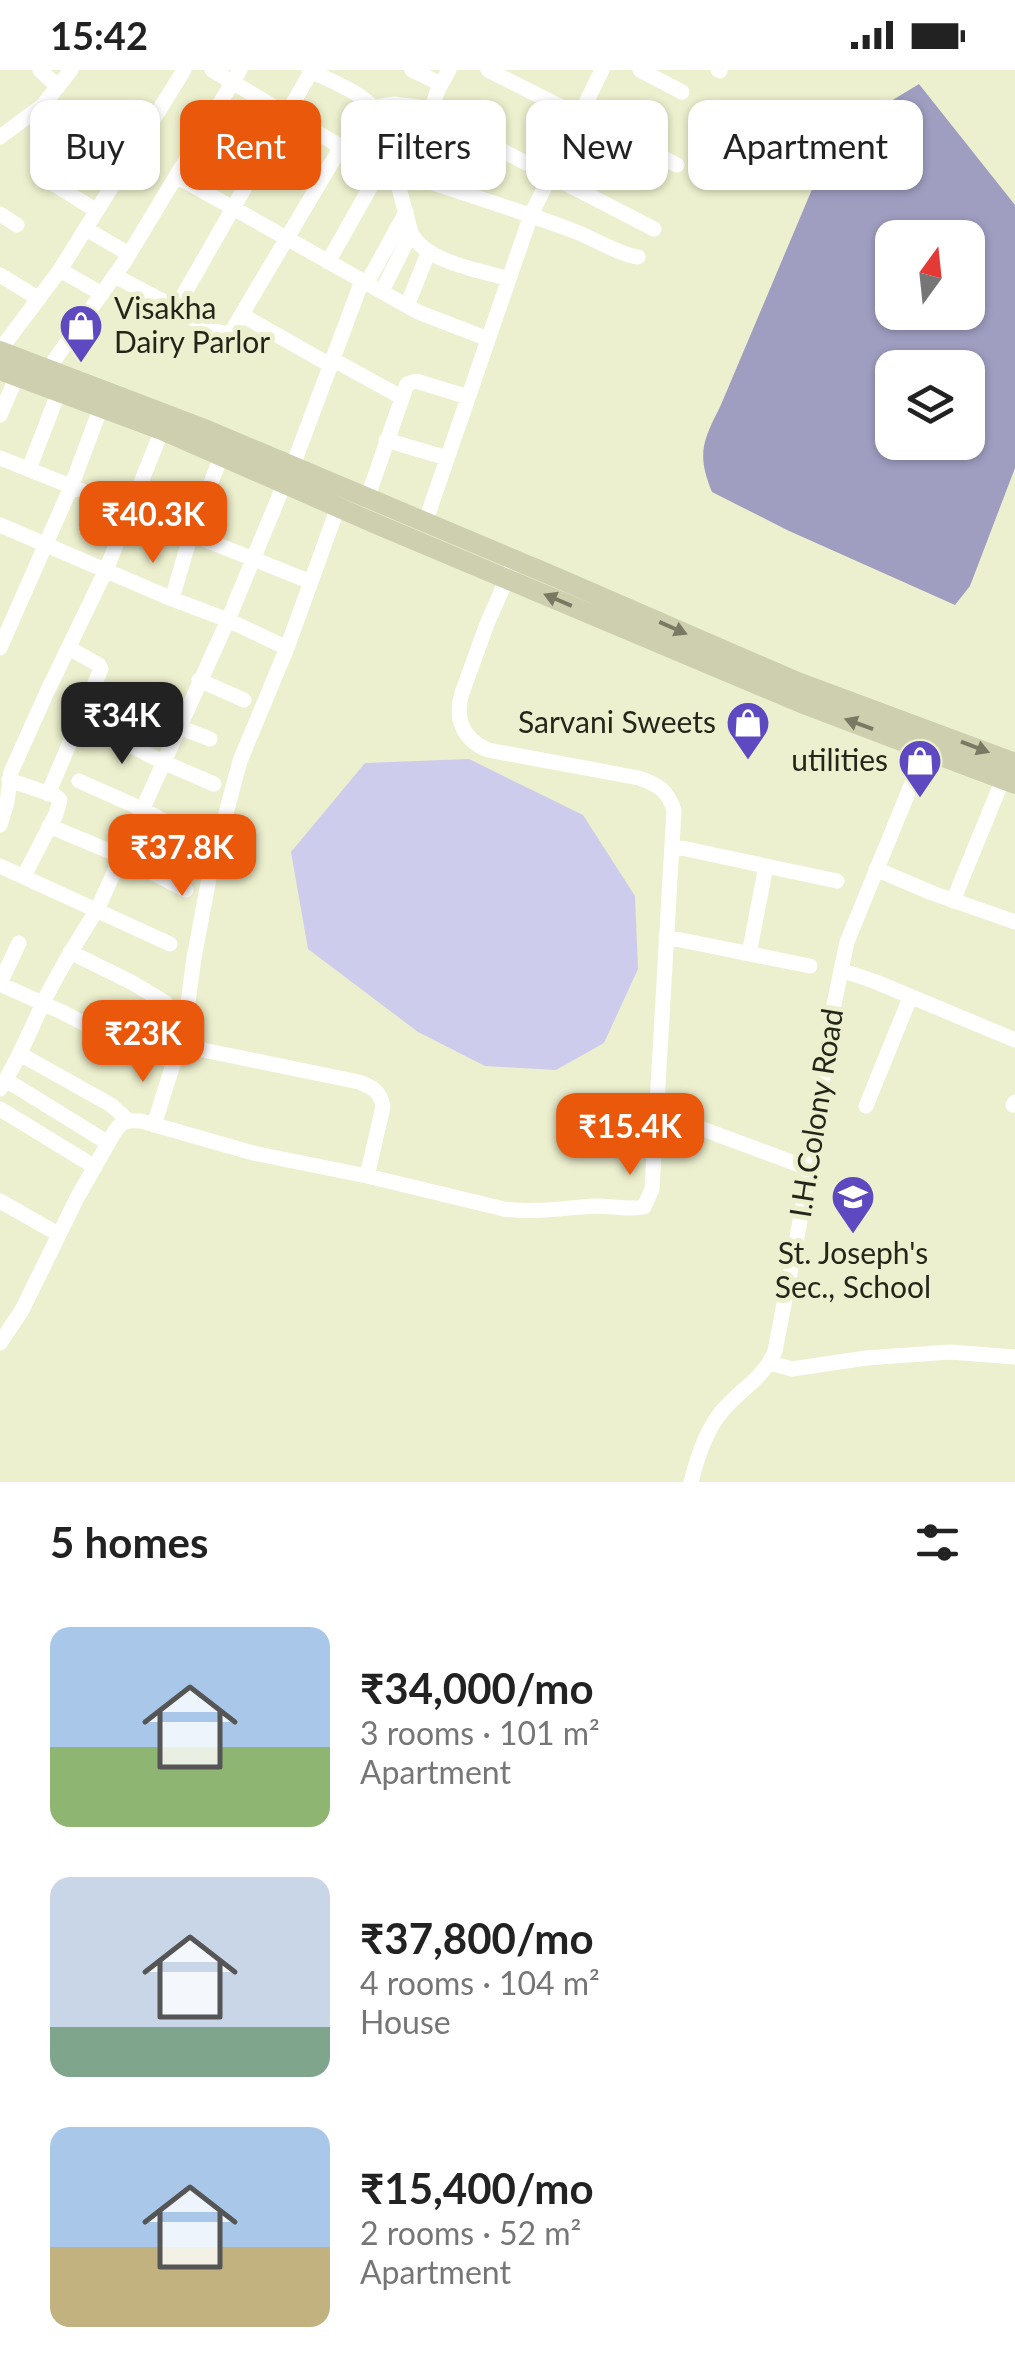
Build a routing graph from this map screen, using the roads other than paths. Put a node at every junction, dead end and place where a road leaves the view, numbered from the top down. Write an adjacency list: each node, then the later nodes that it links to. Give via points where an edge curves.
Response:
1 (71, 70): 11 (street)
2 (184, 70): 33 (street)
3 (212, 70): 9 (street)
4 (310, 70): 14 (street); 15 (street)
5 (412, 70): 10 (street)
6 (488, 70): 17 (street)
7 (602, 70): 18 (street)
8 (640, 70): 12 (street)
9 (236, 76): 13 (street); 24 (street)
10 (445, 77): 16 (street)
11 (48, 78): 20 (street, via 43,105)
12 (682, 92)
13 (268, 100)
14 (294, 100)
15 (366, 100)
16 (435, 100)
17 (547, 100)
18 (587, 100)
19 (321, 135): 21 (street)
20 (0, 137)
21 (341, 147): 41 (street)
22 (668, 160): 23 (street)
23 (677, 165)
24 (176, 176): 32 (street); 43 (street)
25 (63, 190): 33 (street)
26 (244, 190): 32 (street)
27 (375, 190): 45 (street)
28 (396, 190): 34 (street)
29 (450, 190): 36 (street)
30 (543, 190): 36 (street)
31 (579, 190): 39 (street)
32 (233, 209): 41 (street); 54 (street)
33 (97, 211): 38 (street)
34 (406, 212): 40 (street); 50 (street)
35 (0, 214): 37 (street)
36 (531, 215): 44 (street); 49 (street)
37 (16, 226)
38 (86, 229): 43 (street); 46 (street)
39 (654, 229)
40 (411, 233): 42 (street); 50 (street)
41 (286, 239): 45 (street); 55 (street)
42 (428, 253): 49 (street); 53 (street)
43 (129, 254): 48 (street)
44 (638, 257)
45 (328, 262): 50 (street)
46 (60, 270): 51 (street); 52 (street)
47 (0, 275): 52 (street)
48 (115, 276): 51 (street); 54 (street)
49 (508, 279): 56 (street)
50 (370, 285): 53 (street); 58 (street)
51 (102, 294): 59 (street)
52 (39, 299): 57 (street)
53 (407, 306): 56 (street)
54 (176, 308): 55 (street, via 220,334 228,334)
55 (242, 315): 58 (street)
56 (488, 338): 63 (street)
57 (0, 351): 59 (main road)
58 (331, 362): 62 (street); 72 (street)
59 (48, 369): 72 (main road, via 156,410)
60 (8, 373): 61 (main road); 65 (street)
61 (59, 392): 64 (main road); 71 (street)
62 (401, 397): 63 (street, via 412,381); 67 (street)
63 (468, 397): 70 (street)
64 (101, 407): 66 (main road); 73 (street)
65 (0, 415)
66 (162, 430): 68 (main road); 76 (street)
67 (386, 440): 70 (street); 74 (street)
68 (222, 454): 72 (main road); 79 (street)
69 (0, 458): 71 (street)
70 (447, 458): 77 (street)
71 (28, 470): 73 (street)
72 (289, 475): 74 (main road); 75 (main road); 81 (street)
73 (71, 487): 76 (street); 80 (street)
74 (367, 499): 77 (main road)
75 (338, 507): 83 (main road); 84 (street)
76 (129, 510): 79 (street); 82 (street)
77 (425, 522): 83 (main road)
78 (0, 525): 80 (street)
79 (191, 534): 81 (street); 85 (street)
80 (44, 544): 82 (street); 87 (street)
81 (253, 558): 84 (street); 86 (street)
82 (106, 570): 85 (street); 88 (street)
83 (511, 570): 95 (main road, via 806,705); 106 (street, via 458,703 460,724 488,750 658,785 674,810)
84 (311, 582): 89 (street)
85 (172, 599): 86 (street)
86 (228, 620): 89 (street); 90 (street)
87 (0, 648)
88 (69, 648): 98 (street); 101 (street, via 101,669)
89 (288, 648): 141 (street, via 240,761 215,853 186,1038 203,1050 375,1088 382,1106)
90 (199, 680): 91 (street); 92 (street)
91 (244, 700)
92 (179, 727): 94 (street); 96 (street)
93 (102, 731): 96 (street)
94 (210, 739)
95 (930, 740): 97 (main road); 110 (street, I.H.Colony Road)
96 (163, 762): 100 (street); 102 (street)
97 (1011, 775): 114 (street)
98 (9, 780): 101 (street); 103 (street)
99 (78, 781): 102 (street)
100 (214, 784)
101 (48, 794): 104 (street, via 60,800)
102 (142, 808): 105 (street); 107 (street)
103 (0, 825)
104 (50, 826): 107 (street); 111 (street)
105 (189, 834)
106 (672, 846): 109 (street); 117 (street)
107 (121, 856): 113 (street); 115 (street)
108 (0, 866): 111 (street)
109 (766, 866): 112 (street); 121 (street)
110 (876, 869): 114 (street); 123 (street, I.H.Colony Road)
111 (24, 876): 115 (street)
112 (837, 881)
113 (186, 890)
114 (953, 900): 116 (street)
115 (97, 910): 119 (street); 120 (street)
116 (1015, 922)
117 (666, 937): 121 (street); 135 (street)
118 (19, 943): 124 (street)
119 (170, 944)
120 (70, 952): 126 (street); 127 (street)
121 (749, 954): 122 (street)
122 (810, 966)
123 (841, 970): 125 (street); 140 (street, I.H.Colony Road)
124 (0, 984): 127 (street)
125 (910, 998): 128 (street); 133 (street)
126 (166, 1003)
127 (42, 1004): 129 (street); 130 (street)
128 (1015, 1040)
129 (134, 1050)
130 (20, 1054): 132 (street); 136 (street)
131 (175, 1058): 137 (street)
132 (3, 1084): 138 (street)
133 (866, 1106)
134 (0, 1110): 139 (street)
135 (658, 1115): 140 (street); 141 (street, via 652,1189 644,1207 635,1209 520,1211)
136 (128, 1120): 137 (street); 138 (street)
137 (154, 1125): 141 (street)
138 (108, 1144): 139 (street)
139 (95, 1167): 143 (street)
140 (810, 1169): 146 (street, I.H.Colony Road)
141 (367, 1176)
142 (0, 1201): 143 (street)
143 (58, 1234): 144 (street)
144 (0, 1343)
145 (1015, 1357): 146 (street, via 950,1352 792,1369)
146 (770, 1362): 147 (street, I.H.Colony Road, via 714,1422)
147 (691, 1482)

